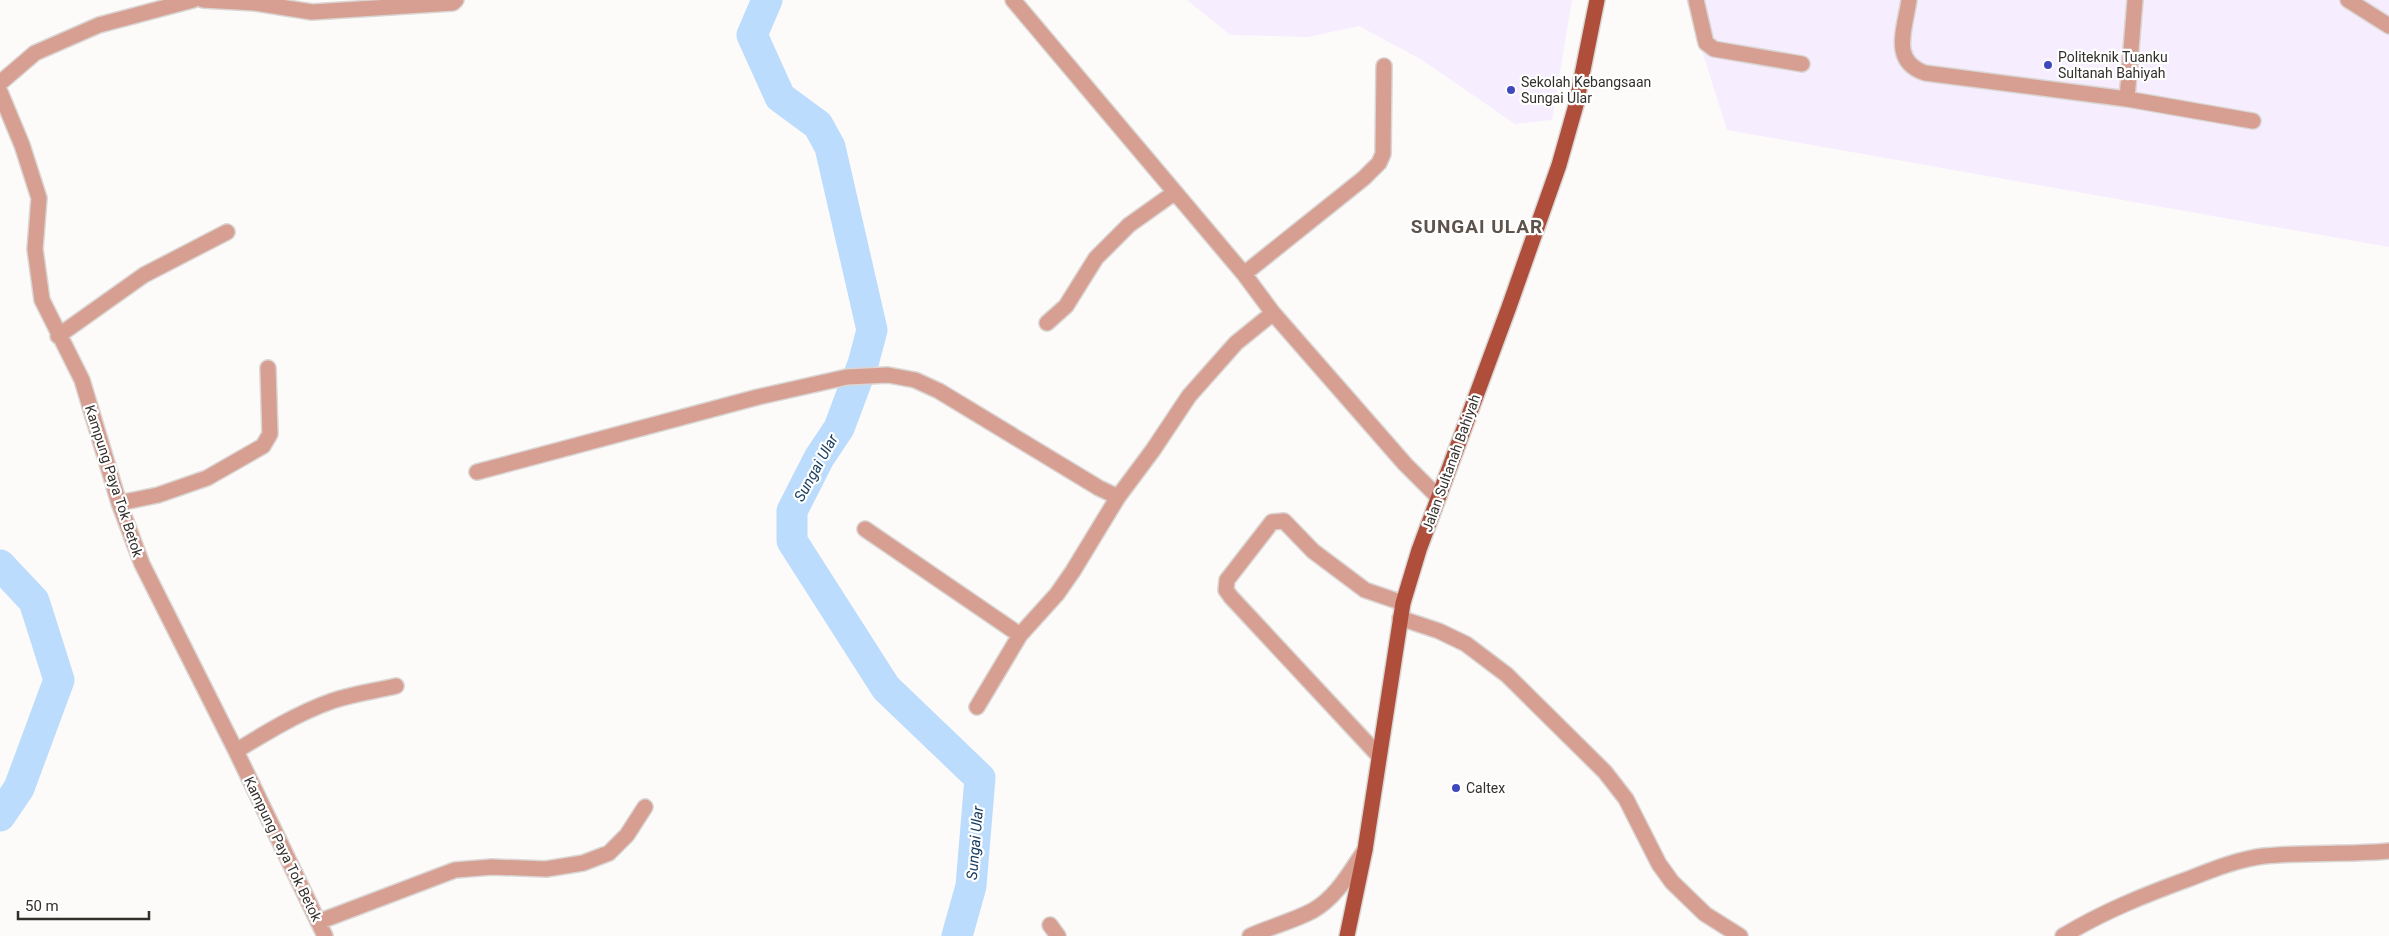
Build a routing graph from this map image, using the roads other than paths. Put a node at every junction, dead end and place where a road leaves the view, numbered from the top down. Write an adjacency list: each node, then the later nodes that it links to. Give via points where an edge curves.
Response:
1 (194, 0): 13 (street, via 99,25 35,53)
2 (203, 0): 3 (street, via 312,12 453,3)
3 (456, 0)
4 (1013, 0): 17 (street)
5 (1597, 0): 26 (main road, Jalan Sultanah Bahiyah, via 1576,105 1559,165)
6 (1696, 0): 11 (street, via 1706,43 1714,49)
7 (1909, 0): 15 (street, via 1902,50 1913,69)
8 (2135, 0): 15 (street)
9 (2348, 0): 10 (street)
10 (2389, 26)
11 (1802, 64)
12 (1384, 66): 19 (street, via 1383,154 1379,163)
13 (0, 83)
14 (0, 92): 22 (street, Kampung Paya Tok Betok, via 39,198 35,249 42,300)
15 (2126, 99): 16 (street)
16 (2253, 121)
17 (1174, 193): 19 (street); 21 (street, via 1129,225 1096,258 1066,306)
18 (228, 232): 22 (street, via 144,275)
19 (1244, 274): 20 (street)
20 (1273, 313): 25 (street, via 1236,343 1189,396); 26 (street, via 1405,464)
21 (1047, 323)
22 (58, 336): 27 (street, Kampung Paya Tok Betok, via 82,380)
23 (268, 368): 27 (street, via 270,434 263,446 207,478 158,495)
24 (477, 472): 25 (street, via 758,397 847,377 888,375 915,380 939,391)
25 (1118, 497): 30 (street, via 1068,579)
26 (1438, 497): 29 (main road, Jalan Sultanah Bahiyah)
27 (119, 502): 33 (street, Kampung Paya Tok Betok, via 142,564)
28 (866, 529): 30 (street)
29 (1401, 610): 34 (main road, Jalan Sultanah Bahiyah); 34 (street, via 1365,590 1313,551 1284,521 1279,520 1272,522 1226,580 1226,590 1231,597); 42 (street, via 1466,644 1507,675 1605,772 1626,799 1659,864 1672,882 1705,914)
30 (1020, 635): 32 (street)
31 (396, 686): 33 (street, via 333,701 304,712)
32 (977, 706)
33 (236, 751): 38 (street, Kampung Paya Tok Betok)
34 (1379, 756): 36 (main road, Jalan Sultanah Bahiyah)
35 (645, 807): 38 (street, via 627,835 609,853 583,863 546,869 492,867 455,870)
36 (1365, 850): 40 (street, via 1339,888 1312,911); 41 (main road, Jalan Sultanah Bahiyah)
37 (2389, 850): 43 (street, via 2351,855 2263,856 2238,861 2156,890 2092,918)
38 (318, 922): 39 (street, Kampung Paya Tok Betok)
39 (325, 936)
40 (1250, 936)
41 (1347, 936)
42 (1740, 936)
43 (2063, 936)

